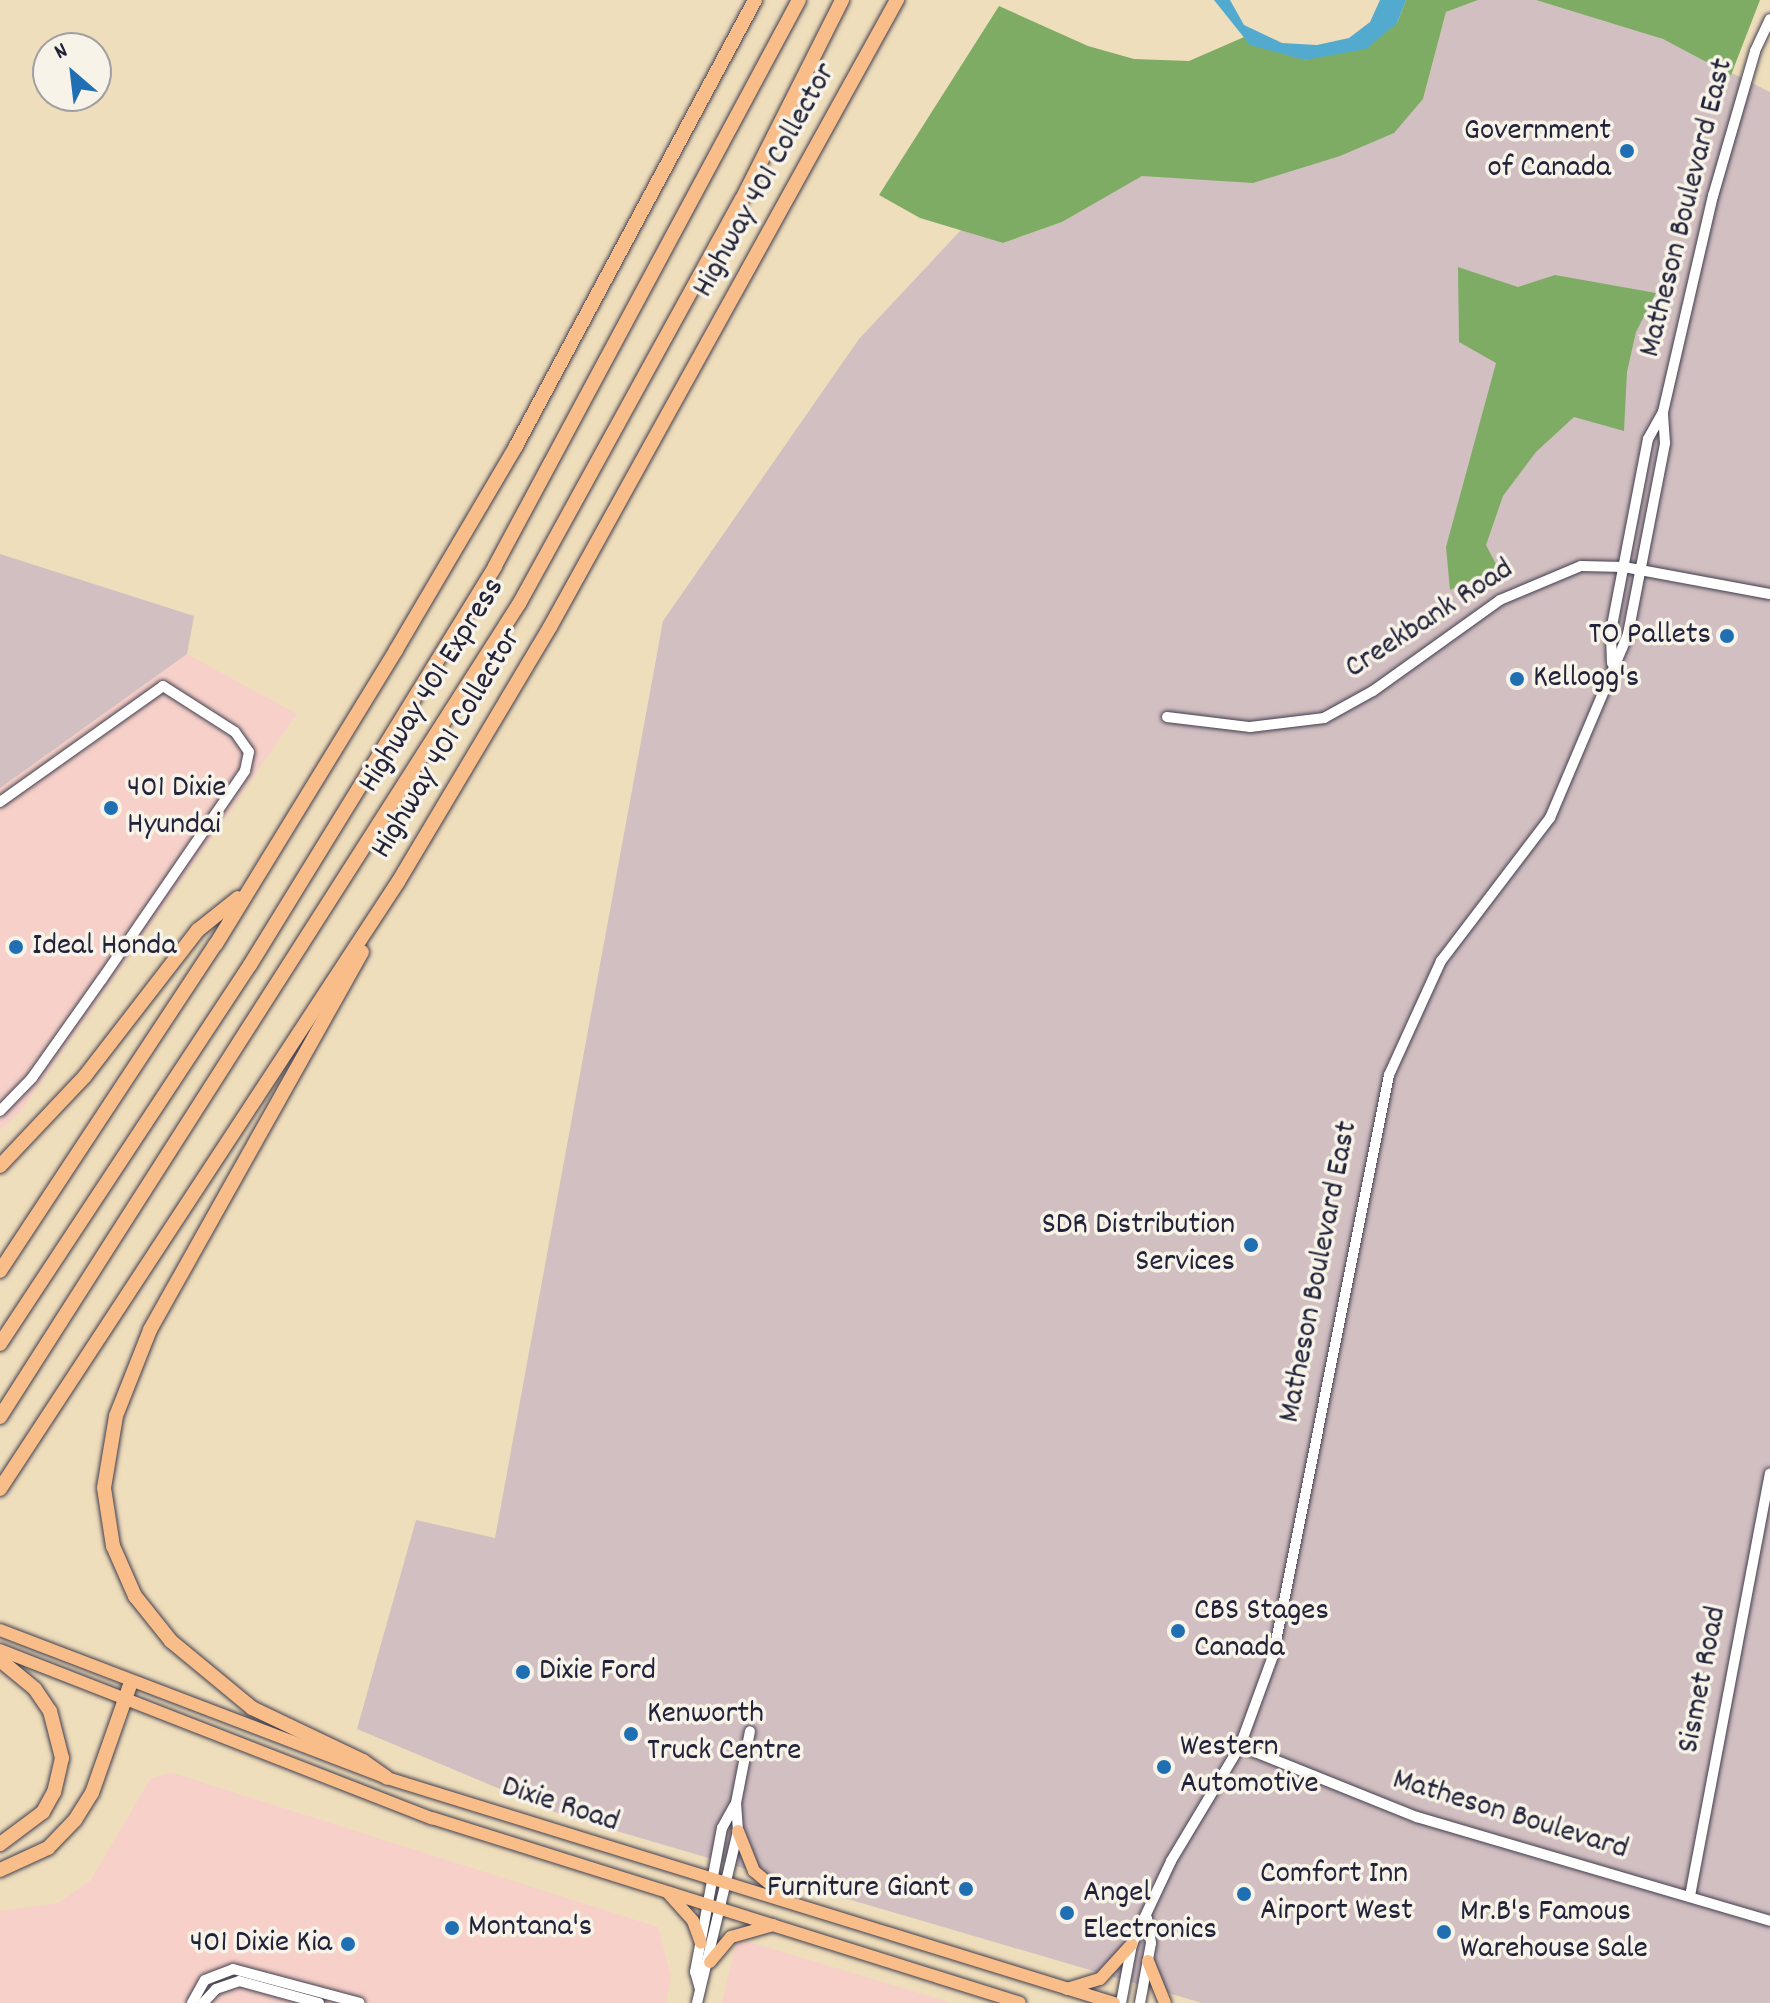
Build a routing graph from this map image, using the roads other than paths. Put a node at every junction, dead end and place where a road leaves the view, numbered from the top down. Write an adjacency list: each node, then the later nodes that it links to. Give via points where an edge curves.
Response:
1 (755, 0): 14 (highway, via 516,446)
2 (799, 0): 18 (highway, Highway 401 Express, via 495,566 250,965)
3 (842, 0): 19 (highway, Highway 401 Express, via 742,199 519,604)
4 (897, 0): 13 (highway, Highway 401 Collector, via 550,627)
5 (1770, 19): 6 (street, Matheson Boulevard East, via 1746,79 1716,183)
6 (1663, 412): 7 (street, Matheson Boulevard East, via 1648,439); 8 (street, Matheson Boulevard East, via 1665,443)
7 (1624, 567): 8 (street, Creekbank Road); 10 (street, Matheson Boulevard East, via 1611,631); 11 (street, Creekbank Road, via 1581,566 1540,579 1324,718 1250,727)
8 (1642, 570): 9 (street, Creekbank Road); 10 (street, Matheson Boulevard East, via 1628,634)
9 (1770, 594)
10 (1612, 665): 28 (street, Matheson Boulevard East, via 1550,818 1441,961 1389,1075 1328,1360 1278,1632 1260,1699)
11 (1167, 717)
12 (0, 802): 15 (street, via 163,686 235,732 249,752 245,771 102,979 32,1078)
13 (398, 882): 21 (highway, Highway 401 Collector); 29 (highway, via 295,1080 150,1330 116,1416 104,1488 113,1546 135,1596 171,1641 252,1708 363,1761)
14 (245, 893): 16 (highway, via 198,930 85,1076); 17 (highway)
15 (0, 1111)
16 (0, 1166)
17 (0, 1271)
18 (0, 1344)
19 (0, 1417)
20 (1770, 1473): 37 (street, Sismet Road)
21 (0, 1489)
22 (0, 1630): 25 (main road, Dixie Road)
23 (0, 1650): 26 (main road, Dixie Road)
24 (0, 1660): 32 (highway, via 50,1711 62,1758 43,1812)
25 (131, 1682): 26 (highway); 29 (main road, Dixie Road)
26 (125, 1699): 33 (highway, via 92,1793 75,1820 48,1848); 36 (main road, Dixie Road, via 432,1818)
27 (750, 1731): 30 (street)
28 (1240, 1746): 37 (street, Matheson Boulevard, via 1405,1813); 40 (street, Matheson Boulevard East, via 1171,1861)
29 (387, 1778): 34 (main road, Dixie Road)
30 (736, 1803): 31 (street); 34 (street, via 722,1828)
31 (738, 1831): 35 (street); 39 (main road, via 754,1871)
32 (0, 1844)
33 (0, 1870)
34 (712, 1882): 35 (main road, Dixie Road); 38 (street)
35 (725, 1886): 38 (street); 39 (main road, Dixie Road)
36 (664, 1890): 38 (main road, Dixie Road); 43 (main road, via 685,1908)
37 (1690, 1896): 41 (street, Matheson Boulevard)
38 (714, 1906): 42 (main road, Dixie Road); 43 (street); 46 (street)
39 (799, 1907): 48 (main road, Dixie Road)
40 (1147, 1918): 44 (street, Matheson Boulevard East); 45 (street, Matheson Boulevard East)
41 (1770, 1921)
42 (776, 1924): 46 (main road, via 731,1937); 54 (main road, Dixie Road)
43 (701, 1943): 47 (street, via 695,1972)
44 (1132, 1944): 48 (main road, via 1100,1979); 56 (street, Matheson Boulevard East)
45 (1148, 1961): 57 (street, Matheson Boulevard East); 58 (main road)
46 (710, 1962): 47 (street)
47 (700, 1989): 53 (street)
48 (1067, 1989): 55 (main road, Dixie Road)
49 (192, 2003): 52 (street, via 205,1980 233,1969)
50 (203, 2003): 51 (street, via 220,1986 239,1981)
51 (319, 2003)
52 (360, 2003)
53 (697, 2003)
54 (1020, 2003)
55 (1114, 2003)
56 (1121, 2003)
57 (1140, 2003)
58 (1165, 2003)

